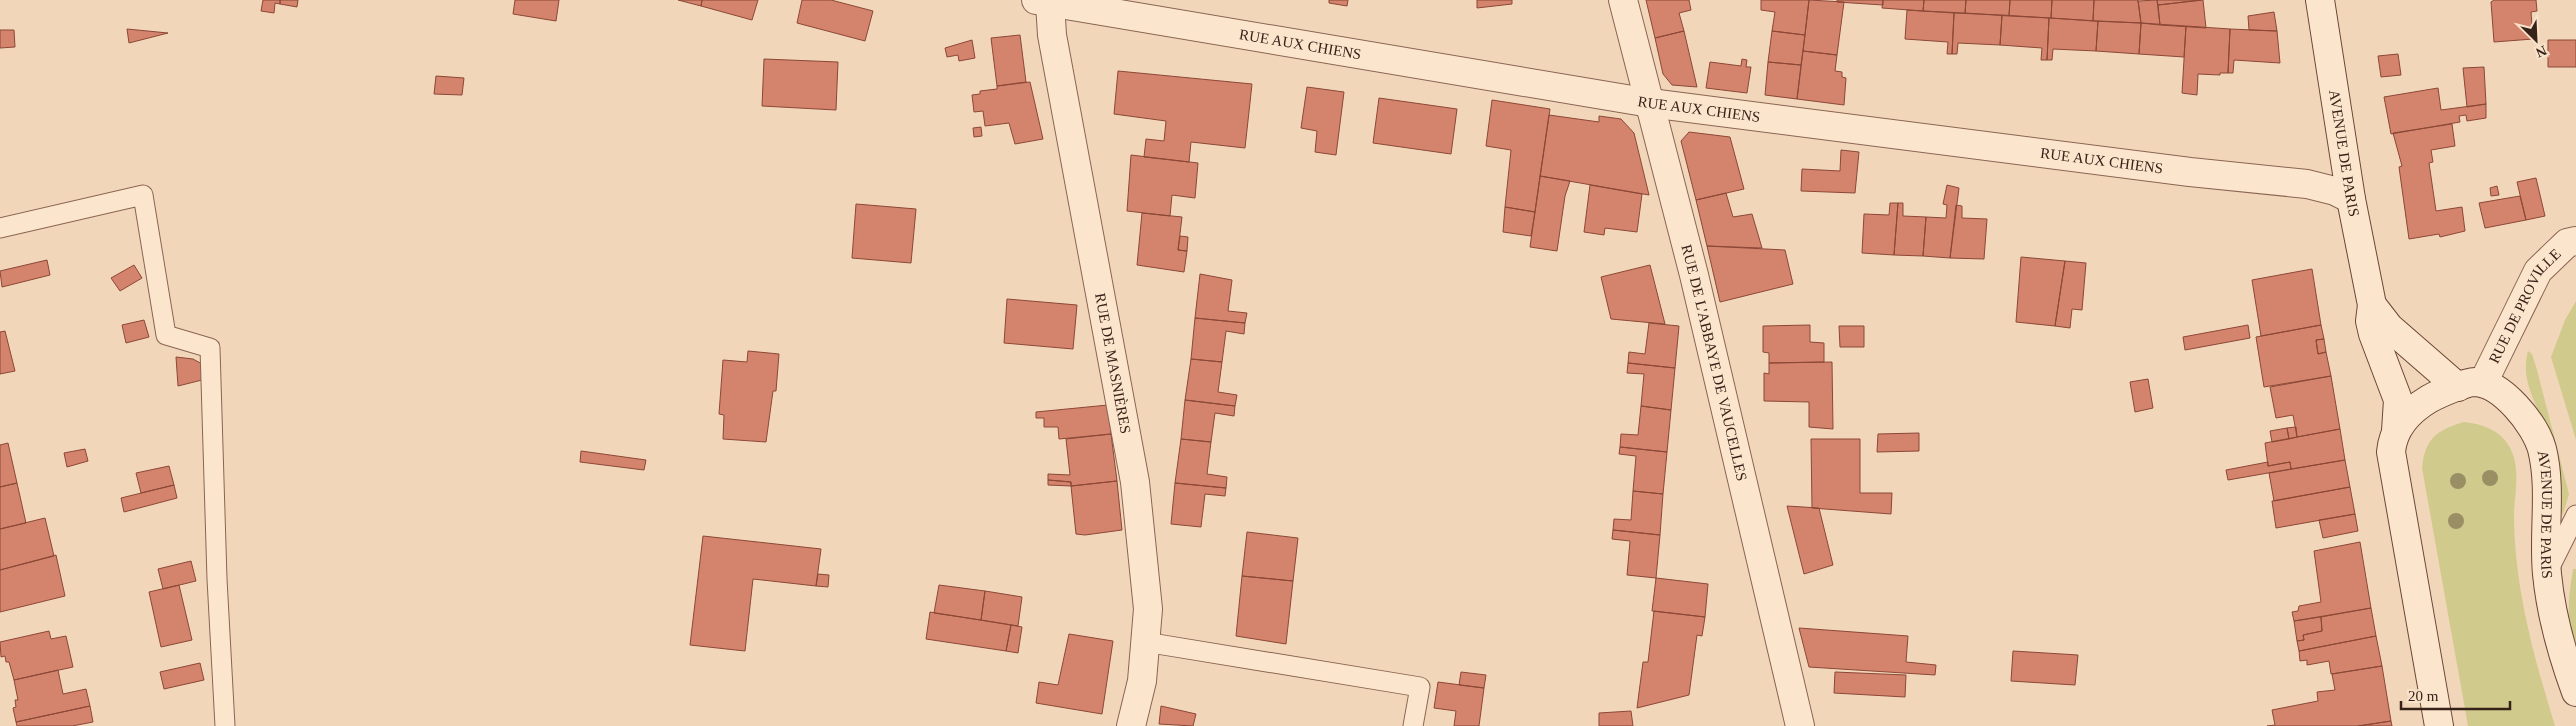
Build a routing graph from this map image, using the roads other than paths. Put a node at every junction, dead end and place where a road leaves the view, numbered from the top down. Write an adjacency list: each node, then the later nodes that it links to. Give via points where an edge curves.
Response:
1 (1623, 0): 4 (street, RUE DE L'ABBAYE DE VAUCELLES)
2 (2320, 0): 5 (street, AVENUE DE PARIS)
3 (1043, 1): 4 (street, RUE AUX CHIENS); 13 (street, RUE DE MASNIÈRES, via 1054,44 1135,482 1148,609)
4 (1650, 103): 5 (street, RUE AUX CHIENS, via 2306,184 2335,191); 18 (street, RUE DE L'ABBAYE DE VAUCELLES, via 1694,275)
5 (2351, 199): 8 (street, AVENUE DE PARIS)
6 (0, 228): 15 (lane, via 143,195 166,335 210,348)
7 (2576, 241): 9 (street, RUE DE PROVILLE, via 2567,243 2538,271)
8 (2372, 306): 9 (street, AVENUE DE PARIS, via 2389,327); 10 (street, AVENUE DE PARIS, via 2372,334 2398,400)
9 (2471, 385): 10 (street, via 2429,399 2414,410); 12 (street, AVENUE DE PARIS, via 2506,397 2521,412 2542,448)
10 (2396, 431): 19 (street, AVENUE DE PARIS, via 2391,452)
11 (2576, 515): 12 (lane)
12 (2547, 573): 14 (street, AVENUE DE PARIS, via 2564,660)
13 (1145, 642): 16 (street, RUE DE MASNIÈRES, via 1142,682); 17 (lane, via 1420,687)
14 (2576, 692)
15 (226, 726)
16 (1131, 726)
17 (1413, 726)
18 (1800, 726)
19 (2439, 726)

